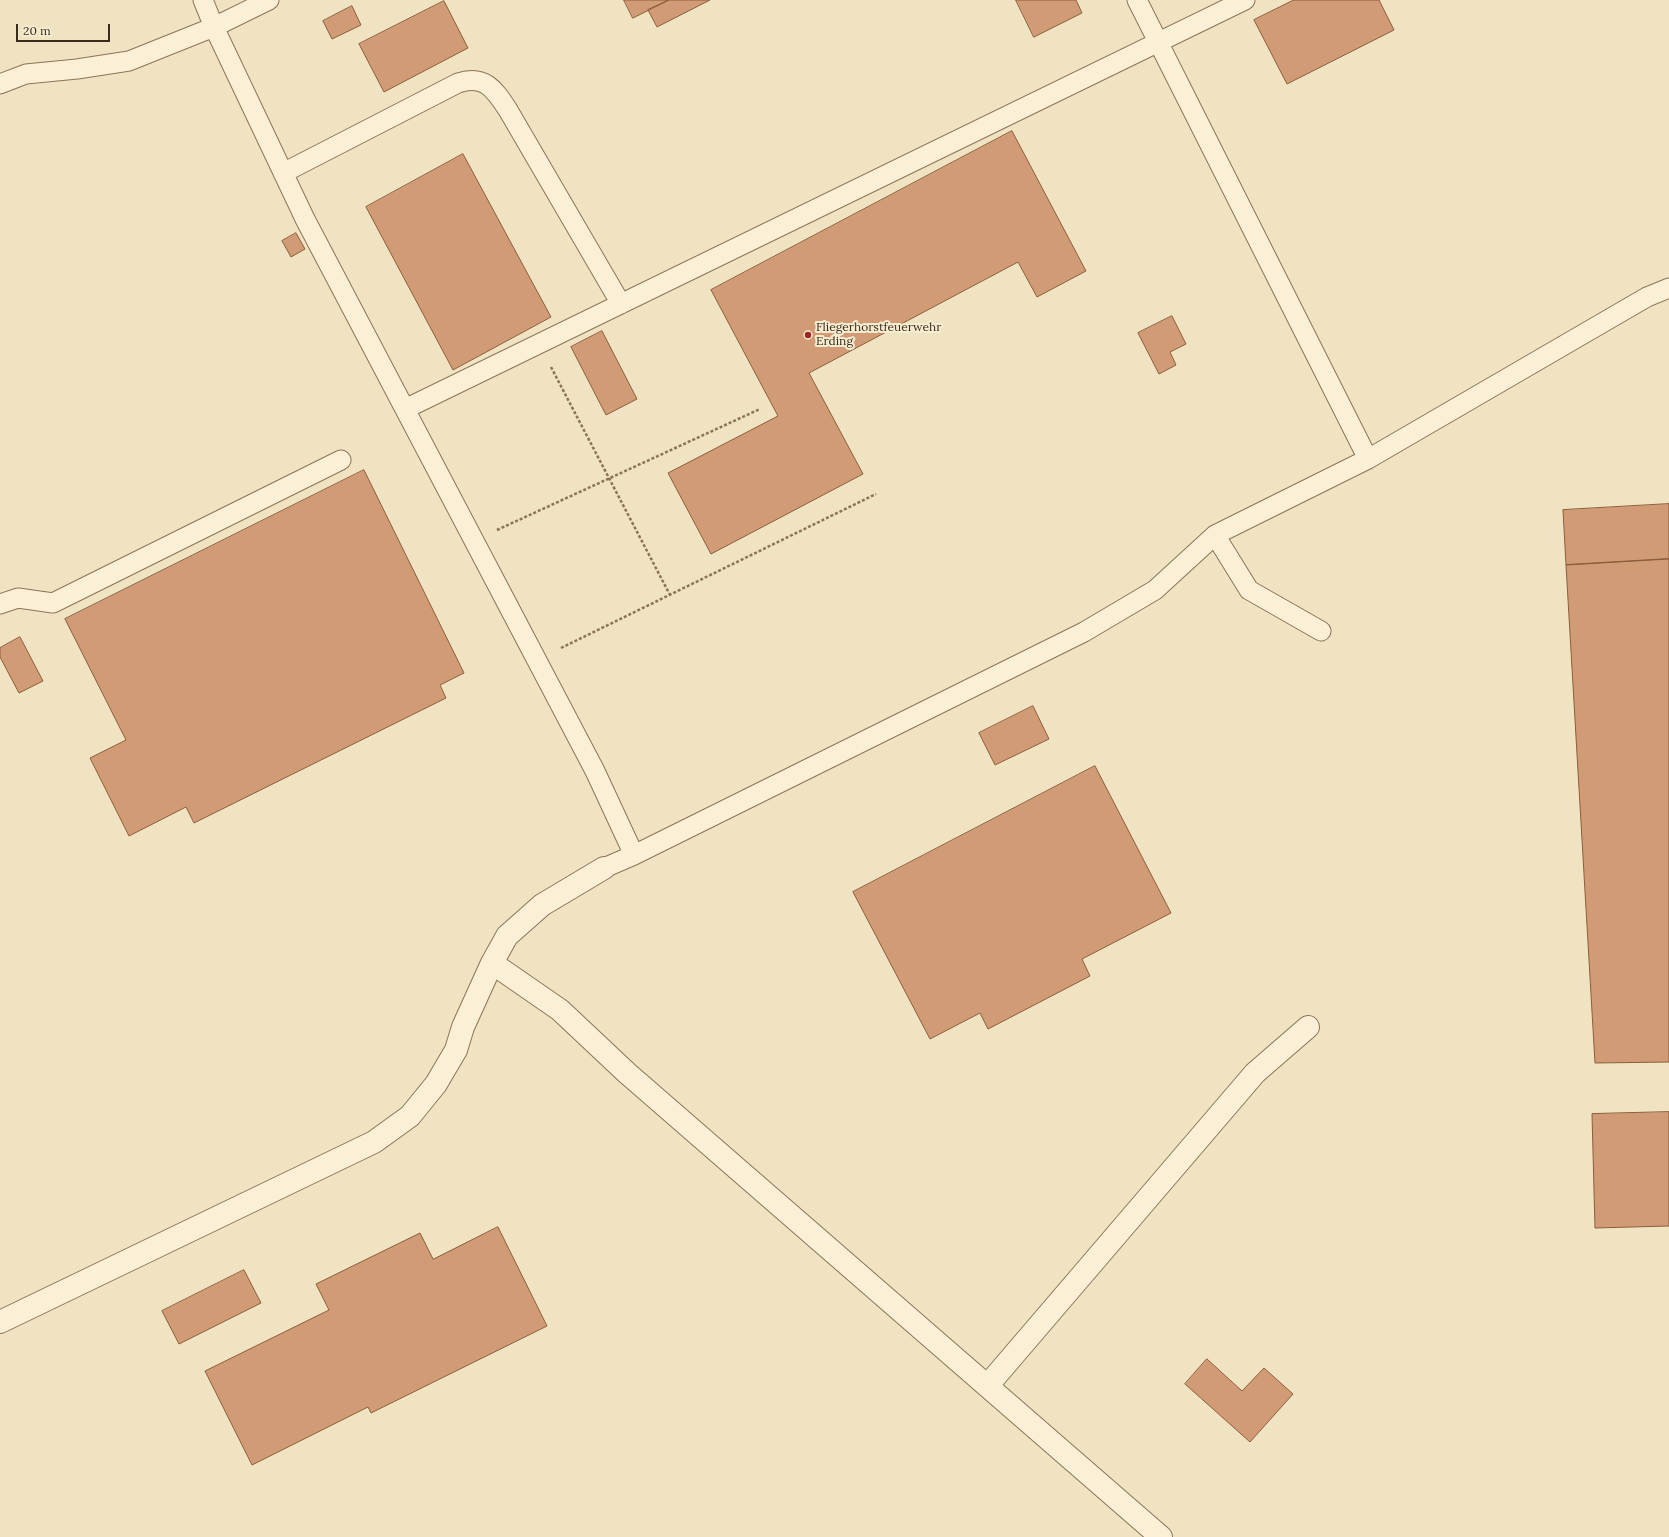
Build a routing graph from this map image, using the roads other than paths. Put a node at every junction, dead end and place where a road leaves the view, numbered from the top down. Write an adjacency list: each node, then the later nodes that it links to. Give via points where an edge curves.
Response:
1 (203, 0): 5 (lane)
2 (269, 0): 5 (lane)
3 (1137, 0): 6 (lane)
4 (1245, 0): 6 (lane)
5 (214, 27): 7 (lane, via 129,61 26,74); 8 (lane)
6 (1158, 42): 10 (lane); 12 (lane)
7 (0, 84)
8 (283, 172): 10 (lane, via 458,83 475,80 483,83 497,93 508,110); 11 (lane)
9 (1669, 288): 12 (lane, via 1640,300)
10 (621, 304): 11 (lane)
11 (405, 409): 17 (lane, via 595,771)
12 (1368, 459): 14 (lane)
13 (341, 460): 15 (lane, via 53,603 18,598)
14 (1215, 535): 16 (lane, via 1249,590); 17 (lane, via 1154,590 1084,632)
15 (0, 604)
16 (1321, 631)
17 (634, 856): 18 (lane)
18 (604, 868): 19 (street, via 542,905 507,936)
19 (492, 963): 21 (street, via 462,1027 456,1050 436,1084 410,1116 374,1142); 22 (street, via 560,1010 628,1073)
20 (1308, 1027): 22 (street, via 1254,1073)
21 (0, 1322)
22 (988, 1385): 23 (street)
23 (1161, 1537)

